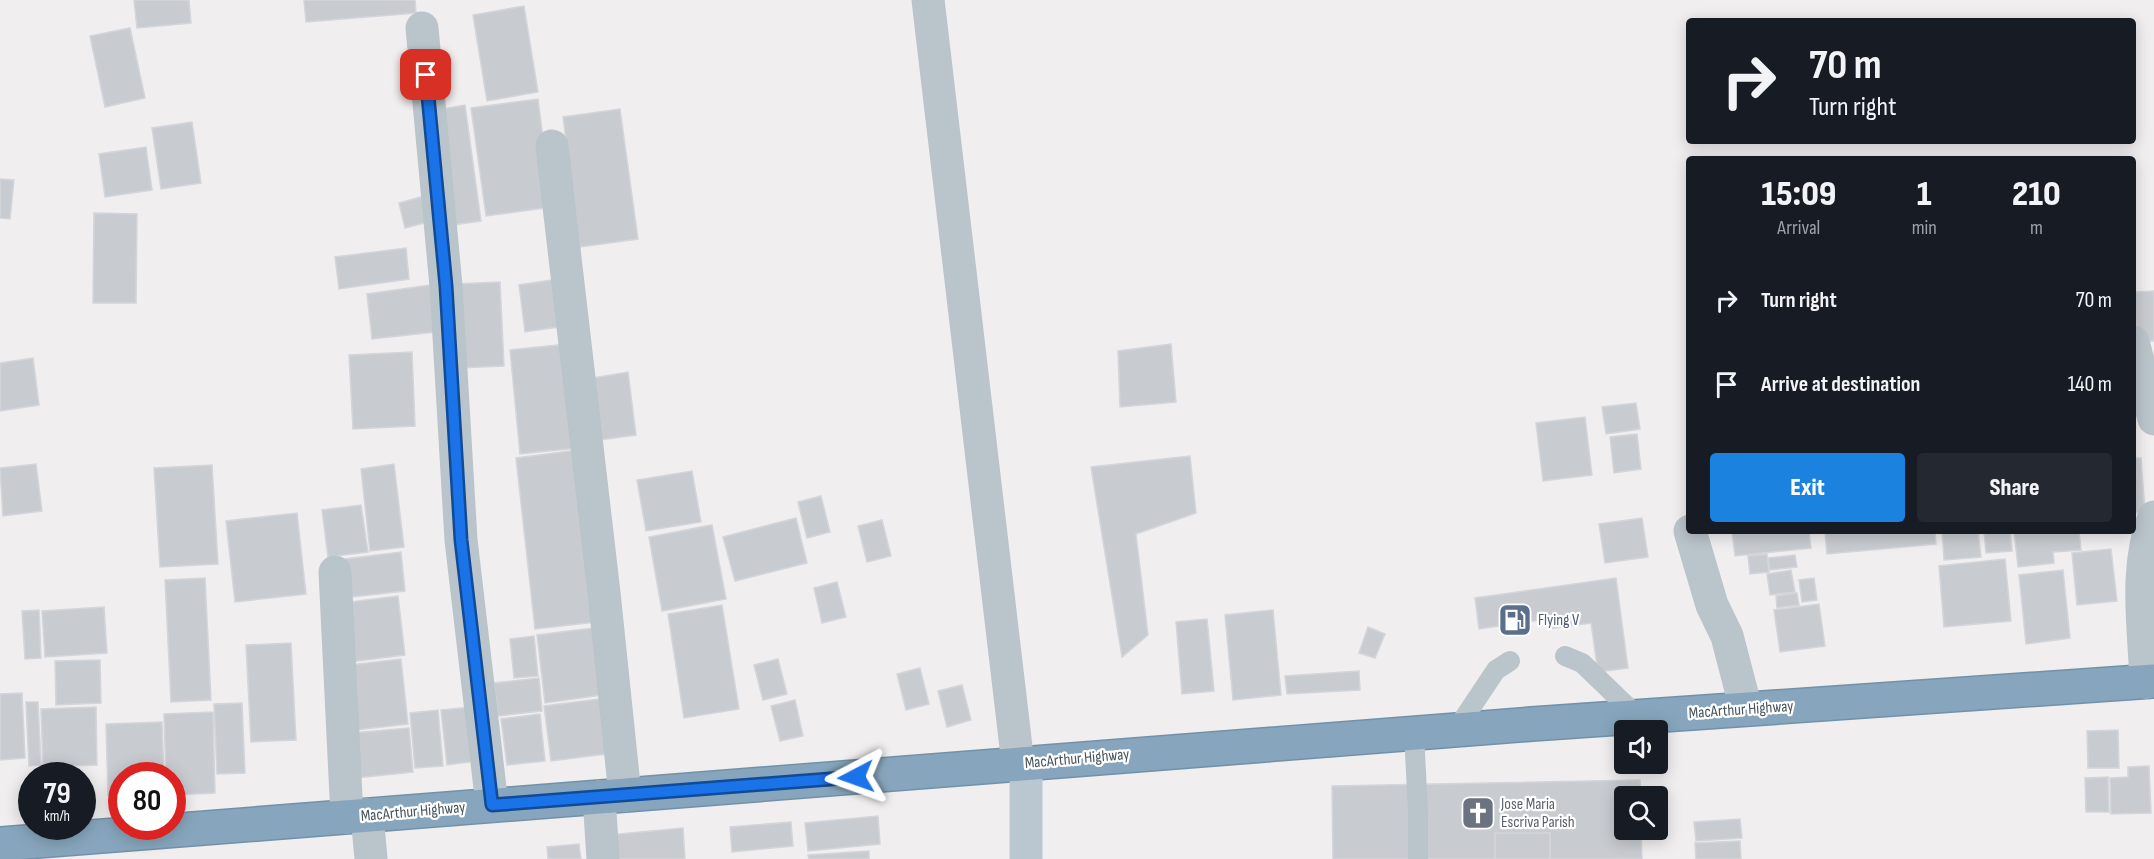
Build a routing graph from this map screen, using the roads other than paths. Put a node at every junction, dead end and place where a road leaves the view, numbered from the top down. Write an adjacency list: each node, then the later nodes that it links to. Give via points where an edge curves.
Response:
1 (928, 0): 16 (street)
2 (422, 28): 18 (street, via 446,286 461,540)
3 (552, 146): 17 (street, via 604,593)
4 (2136, 353): 5 (street)
5 (2154, 419)
6 (2154, 517): 11 (street, via 2142,567)
7 (1691, 534): 12 (street, via 1712,605 1727,636)
8 (335, 572): 19 (street)
9 (1565, 656): 13 (lane, via 1582,663)
10 (1510, 661): 14 (lane, via 1496,670)
11 (2150, 681): 12 (highway, MacArthur Highway)
12 (1746, 710): 13 (highway, MacArthur Highway)
13 (1638, 717): 14 (highway, MacArthur Highway)
14 (1456, 730): 15 (highway, MacArthur Highway)
15 (1414, 733): 16 (highway, MacArthur Highway); 25 (lane)
16 (1022, 764): 17 (highway, MacArthur Highway); 24 (street)
17 (612, 796): 18 (highway, MacArthur Highway); 23 (street)
18 (492, 805): 19 (highway, MacArthur Highway)
19 (357, 816): 21 (highway, MacArthur Highway); 22 (street)
20 (0, 844): 21 (highway, MacArthur Highway)
21 (83, 848)
22 (371, 859)
23 (603, 859)
24 (1026, 859)
25 (1418, 859)

